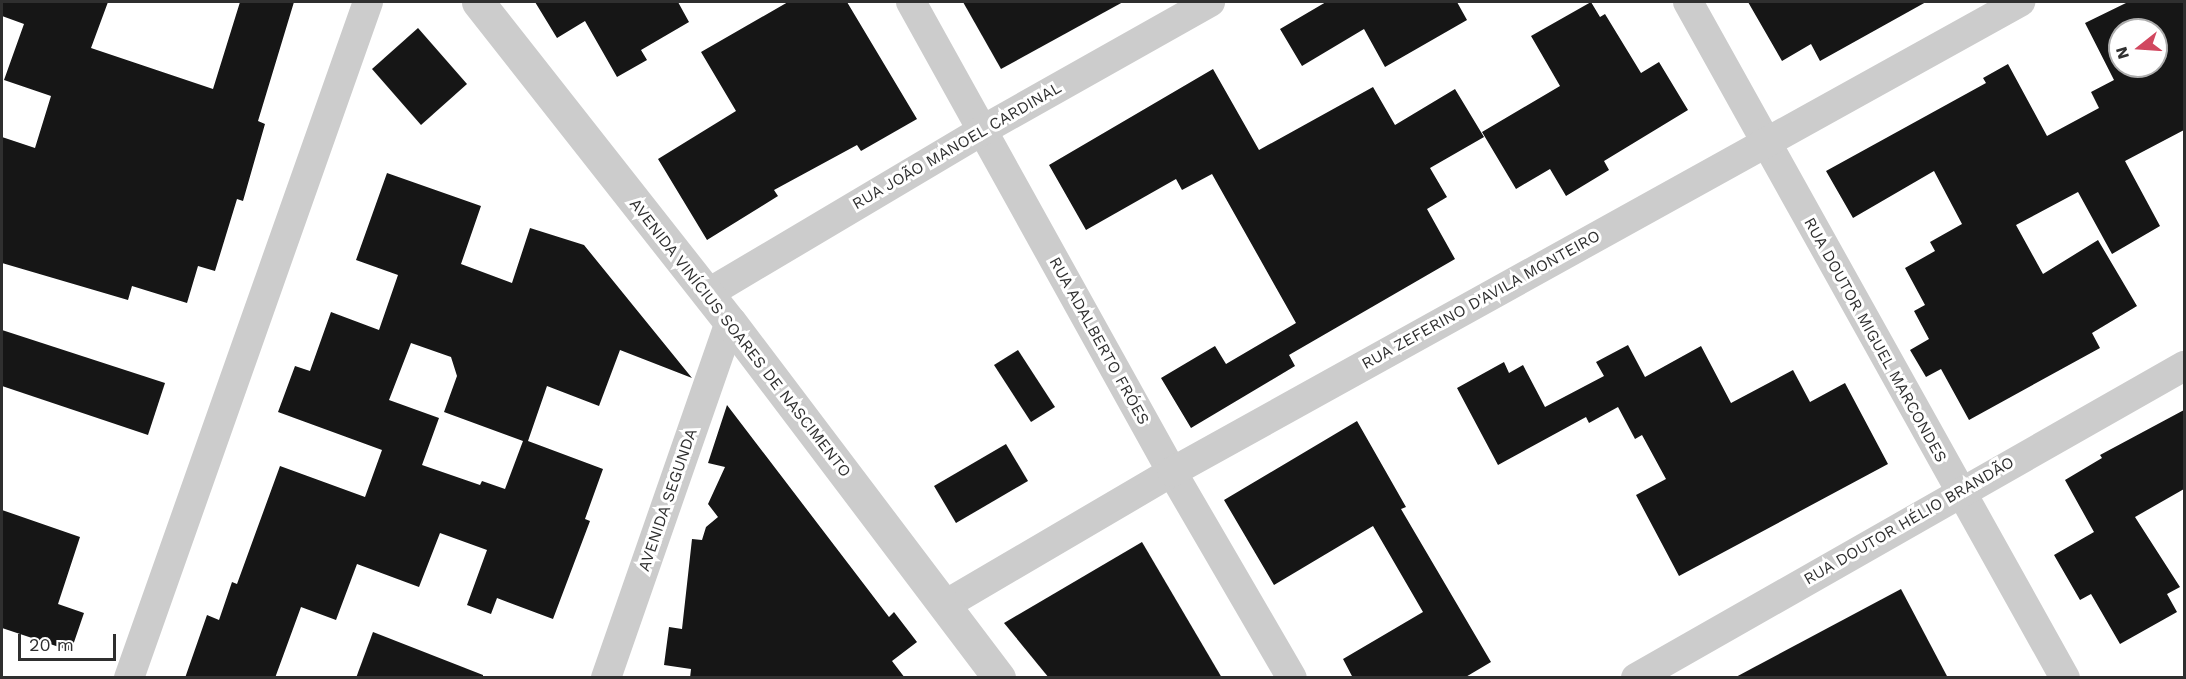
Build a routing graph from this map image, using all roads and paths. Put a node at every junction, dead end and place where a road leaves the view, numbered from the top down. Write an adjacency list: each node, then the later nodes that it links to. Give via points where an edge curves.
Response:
1 (368, 2): 15 (street)
2 (478, 2): 9 (street, AVENIDA VINÍCIUS SOARES DE NASCIMENTO)
3 (911, 2): 7 (street, RUA ADALBERTO FRÓES)
4 (1210, 2): 7 (street, RUA JOÃO MANOEL CARDINAL)
5 (1688, 2): 8 (street, RUA DOUTOR MIGUEL MARCONDES)
6 (2020, 2): 8 (street, RUA ZEFERINO D'AVILA MONTEIRO)
7 (981, 131): 9 (street, RUA JOÃO MANOEL CARDINAL); 12 (street, RUA ADALBERTO FRÓES)
8 (1765, 142): 12 (street, RUA ZEFERINO D'AVILA MONTEIRO); 13 (street, RUA DOUTOR MIGUEL MARCONDES)
9 (707, 294): 10 (street, AVENIDA VINÍCIUS SOARES DE NASCIMENTO)
10 (730, 322): 14 (street, AVENIDA VINÍCIUS SOARES DE NASCIMENTO); 16 (street, AVENIDA SEGUNDA)
11 (2184, 366): 13 (street, RUA DOUTOR HÉLIO BRANDÃO)
12 (1172, 472): 14 (street, RUA ZEFERINO D'AVILA MONTEIRO); 18 (street, RUA ADALBERTO FRÓES)
13 (1958, 492): 19 (street, RUA DOUTOR HÉLIO BRANDÃO); 20 (street, RUA DOUTOR MIGUEL MARCONDES)
14 (945, 605): 17 (street, AVENIDA VINÍCIUS SOARES DE NASCIMENTO)
15 (129, 678)
16 (606, 678)
17 (999, 678)
18 (1292, 678)
19 (1636, 678)
20 (2065, 678)

